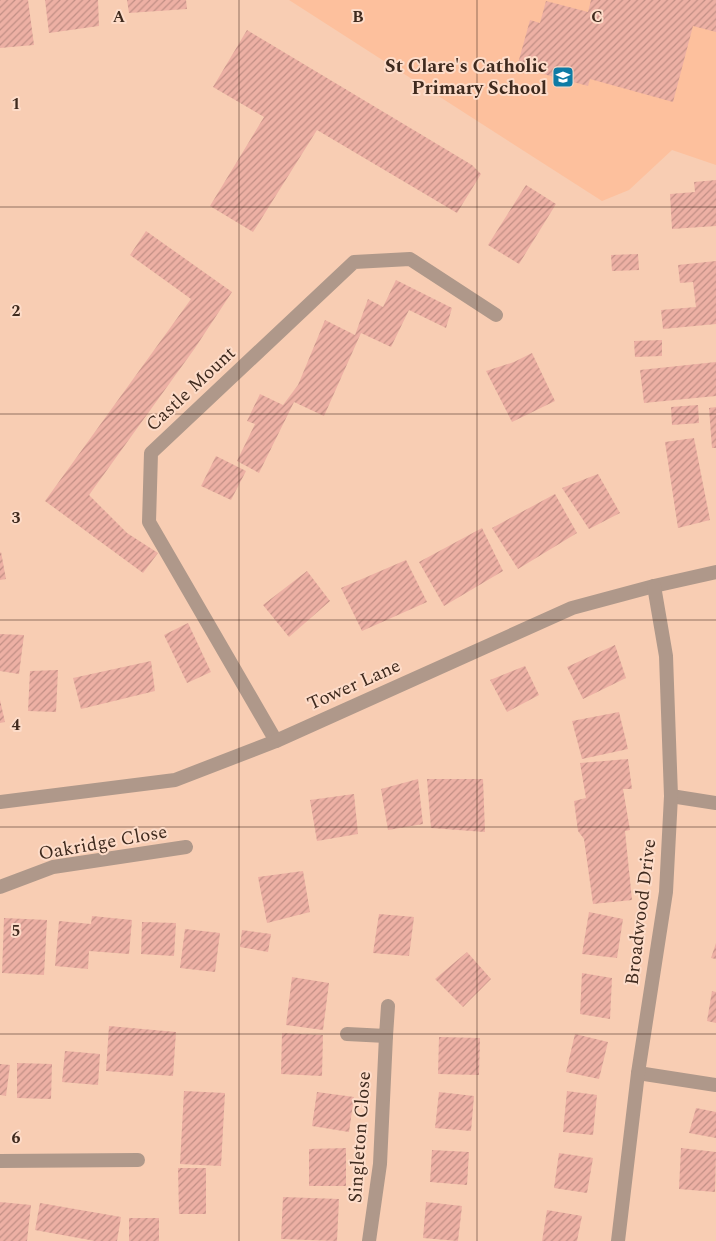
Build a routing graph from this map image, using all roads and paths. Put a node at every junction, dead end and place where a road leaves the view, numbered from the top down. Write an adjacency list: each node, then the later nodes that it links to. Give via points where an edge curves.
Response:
1 (496, 315): 4 (street, Castle Mount, via 410,259 354,262 151,453 149,522)
2 (716, 572): 3 (street, Tower Lane)
3 (654, 586): 4 (street, Tower Lane, via 572,608); 5 (street, Broadwood Drive, via 666,656)
4 (276, 741): 6 (street, Tower Lane, via 175,780)
5 (671, 796): 7 (street); 13 (street, Broadwood Drive, via 666,892)
6 (0, 802)
7 (716, 804)
8 (186, 847): 9 (street, Oakridge Close, via 53,867)
9 (0, 887)
10 (388, 1006): 12 (street, Singleton Close)
11 (347, 1034): 12 (street)
12 (386, 1036): 17 (street, Singleton Close, via 380,1164)
13 (638, 1073): 14 (street); 18 (street, Broadwood Drive)
14 (716, 1085)
15 (138, 1160): 16 (street)
16 (0, 1161)
17 (370, 1241)
18 (618, 1241)

